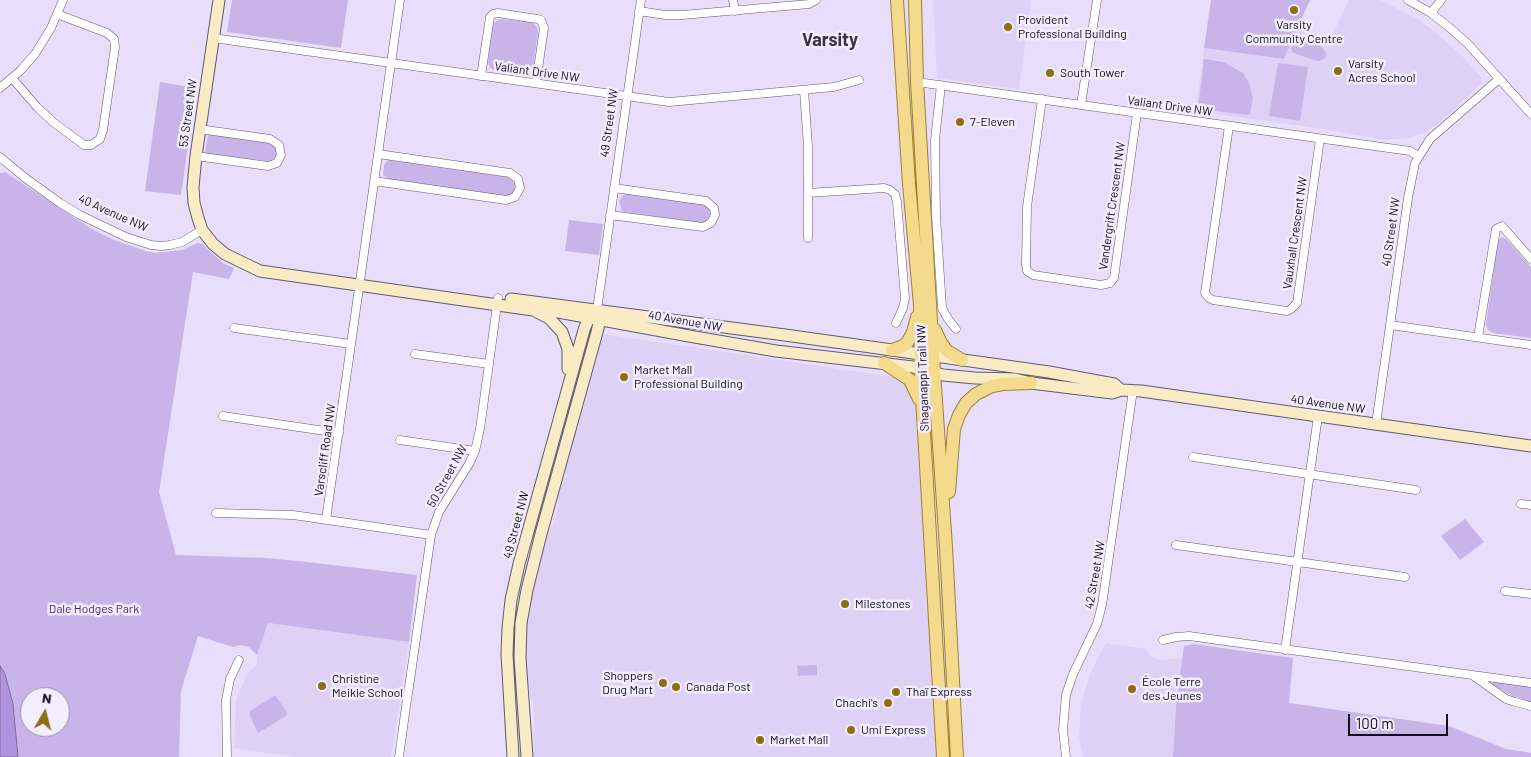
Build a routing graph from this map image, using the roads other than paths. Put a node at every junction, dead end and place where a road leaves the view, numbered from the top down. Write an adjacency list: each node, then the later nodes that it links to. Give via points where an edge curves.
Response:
1 (62, 0): 16 (street)
2 (218, 0): 17 (street, 53 Street NW)
3 (400, 0): 18 (street, Varscliff Road NW)
4 (641, 0): 13 (street, 49 Street NW)
5 (733, 0): 14 (street)
6 (816, 0): 14 (street, via 808,4)
7 (898, 0): 49 (main road, Shaganappi Trail NW)
8 (905, 0): 23 (main road, via 909,66 911,76)
9 (915, 0): 23 (main road, Shaganappi Trail NW)
10 (1097, 0): 30 (street)
11 (1408, 0): 15 (street)
12 (1440, 0): 15 (street)
13 (639, 11): 14 (street, via 677,15); 28 (street, 49 Street NW)
14 (735, 11)
15 (1431, 13): 21 (street, via 1468,44)
16 (57, 14): 20 (street, via 35,54); 20 (street, via 107,33 114,39 103,130 98,142 84,145 53,122)
17 (213, 38): 18 (street, Valiant Drive NW); 34 (street, 53 Street NW)
18 (391, 63): 19 (street, Valiant Drive NW); 36 (street, Varscliff Road NW)
19 (481, 76): 24 (street, Valiant Drive NW); 24 (street, via 489,20 498,13 541,20 544,28)
20 (12, 78): 26 (street)
21 (1499, 79): 32 (street); 38 (street, 40 Street NW, via 1430,139)
22 (859, 80): 27 (street, Valiant Drive NW)
23 (917, 82): 25 (street, Valiant Drive NW); 53 (main road, Shaganappi Trail NW)
24 (536, 83): 28 (street, Valiant Drive NW)
25 (941, 85): 29 (street, Valiant Drive NW); 56 (street, via 935,140 936,225 942,308)
26 (0, 88)
27 (804, 90): 28 (street, Valiant Drive NW, via 678,102); 42 (street)
28 (627, 96): 41 (street, 49 Street NW)
29 (1042, 99): 30 (street, Valiant Drive NW); 31 (street, Vandergrift Crescent NW, via 1027,208 1026,264 1027,272 1033,275 1101,285 1110,283 1114,278)
30 (1081, 105): 31 (street, Valiant Drive NW)
31 (1137, 113): 33 (street, Valiant Drive NW)
32 (1530, 113)
33 (1229, 126): 35 (street, Valiant Drive NW); 35 (street, Vauxhall Crescent NW, via 1206,296 1213,300 1287,311 1297,303)
34 (199, 129): 37 (street, 53 Street NW); 37 (street, via 270,139 279,145 281,155 277,163 268,166)
35 (1320, 139): 38 (street, Valiant Drive NW, via 1410,151)
36 (378, 154): 40 (street, Varscliff Road NW); 40 (street, via 510,173 518,179 520,188 515,197 506,200)
37 (196, 156): 44 (street, 53 Street NW, via 194,203)
38 (1418, 156): 54 (street, 40 Street NW, via 1411,174)
39 (0, 157): 44 (street, 40 Avenue NW, via 60,204 126,237 161,246 182,242)
40 (374, 182): 47 (street, Varscliff Road NW)
41 (614, 188): 43 (street, 49 Street NW); 43 (street, via 706,201 714,208 715,214 711,223 703,227)
42 (808, 193): 45 (street); 52 (street, via 884,188 895,194 905,298)
43 (610, 215): 51 (street, 49 Street NW)
44 (202, 230): 47 (street, 40 Avenue NW, via 220,250 260,271)
45 (808, 238)
46 (1531, 259): 57 (street, via 1502,226 1496,229)
47 (360, 282): 48 (street, 40 Avenue NW); 58 (street, Varscliff Road NW)
48 (497, 301): 50 (street, 40 Avenue NW); 51 (street, 40 Avenue NW); 65 (street, 50 Street NW)
49 (920, 305): 60 (main road, via 910,338); 62 (main road, Shaganappi Trail NW)
50 (533, 310): 51 (street, 40 Avenue NW); 71 (street, via 554,322 566,340 569,356)
51 (596, 316): 60 (street, 40 Avenue NW); 64 (street, 40 Avenue NW, via 661,332 776,351); 71 (street, 49 Street NW, via 584,330); 103 (street, 49 Street NW, via 523,609 520,658)
52 (896, 324)
53 (932, 324): 62 (main road, Shaganappi Trail NW); 63 (main road, via 943,347)
54 (1390, 325): 57 (street); 75 (street, 40 Street NW)
55 (234, 328): 58 (street)
56 (956, 329)
57 (1478, 337): 59 (street)
58 (351, 344): 76 (street, Varscliff Road NW)
59 (1531, 345)
60 (892, 350): 62 (street, 40 Avenue NW)
61 (415, 354): 65 (street)
62 (928, 355): 63 (street, 40 Avenue NW); 66 (main road, Shaganappi Trail NW); 67 (main road, Shaganappi Trail NW)
63 (962, 360): 69 (street, 40 Avenue NW, via 1096,380 1114,384)
64 (884, 362): 66 (street, 40 Avenue NW); 72 (main road, via 910,380)
65 (489, 364): 79 (street, 50 Street NW)
66 (921, 369): 67 (street, 40 Avenue NW); 72 (main road, Shaganappi Trail NW)
67 (934, 372): 68 (street, 40 Avenue NW); 89 (main road, Shaganappi Trail NW)
68 (1031, 383): 69 (street, 40 Avenue NW, via 1112,393); 89 (main road, via 1003,384 984,389 959,415 952,438)
69 (1121, 390): 70 (street, 40 Avenue NW)
70 (1133, 390): 74 (street, 40 Avenue NW); 106 (street, 42 Street NW, via 1102,605 1073,674 1063,711)
71 (567, 392): 102 (street, 49 Street NW, via 511,600 507,654)
72 (923, 407): 104 (main road, Shaganappi Trail NW)
73 (223, 416): 76 (street)
74 (1318, 416): 75 (street, 40 Avenue NW); 81 (street)
75 (1376, 424): 78 (street, 40 Avenue NW)
76 (339, 433): 86 (street, Varscliff Road NW)
77 (400, 440): 79 (street)
78 (1531, 446)
79 (475, 451): 87 (street, 50 Street NW, via 439,512)
80 (1192, 457): 81 (street)
81 (1310, 474): 82 (street); 90 (street)
82 (1416, 490)
83 (1521, 504): 84 (street)
84 (1531, 505)
85 (216, 513): 86 (street, via 279,514)
86 (326, 520): 87 (street)
87 (431, 535): 101 (street, 50 Street NW)
88 (1176, 545): 90 (street)
89 (946, 547): 105 (main road, Shaganappi Trail NW)
90 (1298, 562): 91 (street); 95 (street)
91 (1405, 577)
92 (1506, 591): 93 (street)
93 (1531, 594)
94 (1163, 640): 95 (street, via 1188,636)
95 (1285, 650): 97 (street)
96 (239, 660): 100 (street, via 230,679 226,700)
97 (1475, 676): 98 (street); 99 (street, via 1506,699)
98 (1531, 683)
99 (1531, 706)
100 (227, 757)
101 (399, 757)
102 (513, 757)
103 (527, 757)
104 (943, 757)
105 (957, 757)
106 (1066, 757)

